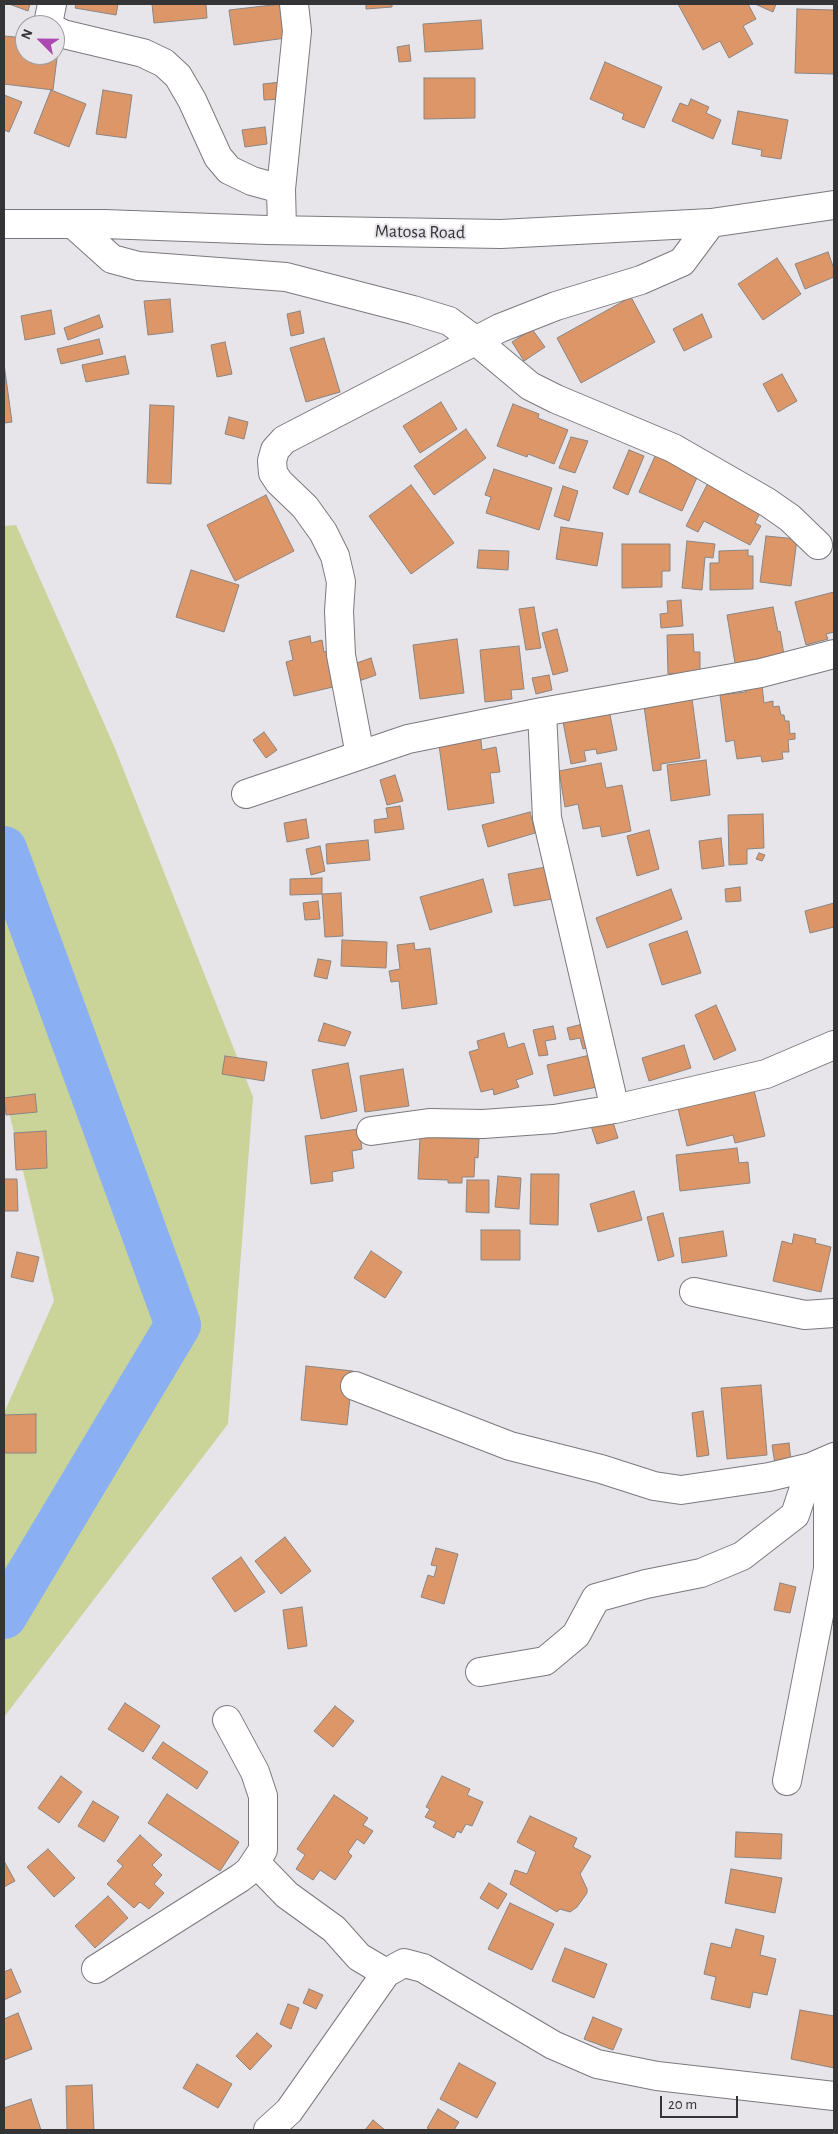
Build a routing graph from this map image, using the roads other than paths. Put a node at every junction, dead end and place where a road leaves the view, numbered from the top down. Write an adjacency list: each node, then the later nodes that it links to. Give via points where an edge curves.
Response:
1 (294, 4): 3 (street, via 297,31)
2 (65, 34): 3 (street, via 143,53 164,63 178,76 218,157 229,170)
3 (281, 189): 8 (street)
4 (834, 205): 5 (street, Matosa Road)
5 (711, 223): 8 (street, Matosa Road, via 502,234); 9 (street, via 682,262 641,280 556,306)
6 (4, 224): 7 (street, Matosa Road)
7 (73, 224): 8 (street, Matosa Road); 9 (street, via 112,259 138,266 286,277 449,321)
8 (282, 230)
9 (475, 340): 10 (street, via 530,386 674,448 767,502 790,518); 13 (street, via 284,440 275,450 273,473 305,507 335,556 341,582 341,655)
10 (818, 545)
11 (834, 654): 12 (street, via 761,674)
12 (542, 712): 13 (street, via 408,739); 16 (street, via 547,818)
13 (360, 755): 14 (street)
14 (246, 794)
15 (834, 1046): 16 (street, via 766,1074)
16 (615, 1109): 17 (street, via 554,1119 483,1124 429,1123)
17 (370, 1131)
18 (694, 1292): 19 (street, via 805,1315)
19 (834, 1313)
20 (355, 1386): 21 (street, via 510,1446 654,1486 681,1490 768,1477)
21 (824, 1461): 22 (street, via 795,1515 742,1556 701,1573 596,1598 576,1635 545,1661); 24 (street, via 828,1569)
22 (480, 1672)
23 (227, 1720): 25 (street, via 255,1772 263,1796 263,1850)
24 (786, 1781)
25 (255, 1862): 26 (street, via 240,1878); 27 (street, via 287,1895 334,1929 359,1957)
26 (96, 1969)
27 (386, 1973): 28 (street, via 404,1963 423,1968 553,2045 597,2064 657,2076); 29 (street, via 289,2111)
28 (834, 2096)
29 (268, 2130)

